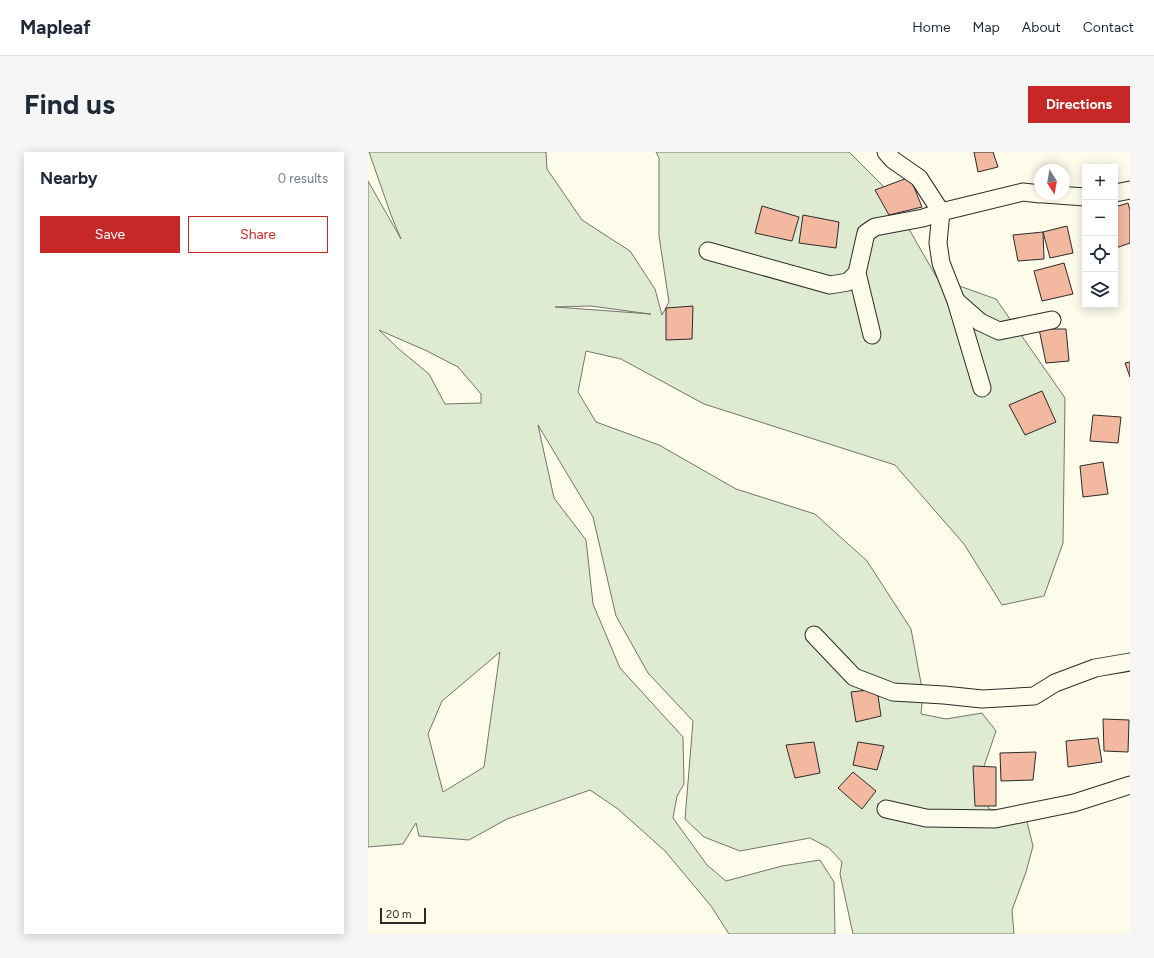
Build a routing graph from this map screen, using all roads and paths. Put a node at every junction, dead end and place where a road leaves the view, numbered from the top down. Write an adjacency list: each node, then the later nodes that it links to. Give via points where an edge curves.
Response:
1 (886, 152): 7 (street, via 919,178)
2 (1130, 190): 3 (street)
3 (1118, 192)
4 (1034, 193): 7 (street, via 1023,192)
5 (1070, 196): 6 (street)
6 (1082, 197)
7 (941, 212): 9 (street, via 875,227 866,233); 10 (street, via 938,243 941,263)
8 (708, 251): 9 (street, via 830,285 848,282)
9 (857, 273): 12 (street)
10 (956, 301): 11 (street, via 980,322 999,331); 13 (street)
11 (1052, 320)
12 (872, 335)
13 (982, 388)
14 (814, 635): 15 (street, via 854,677 893,692 982,699 1034,696 1055,683 1095,668)
15 (1130, 662)
16 (1130, 785): 17 (street, via 1074,803 995,819 926,818)
17 (886, 809)

